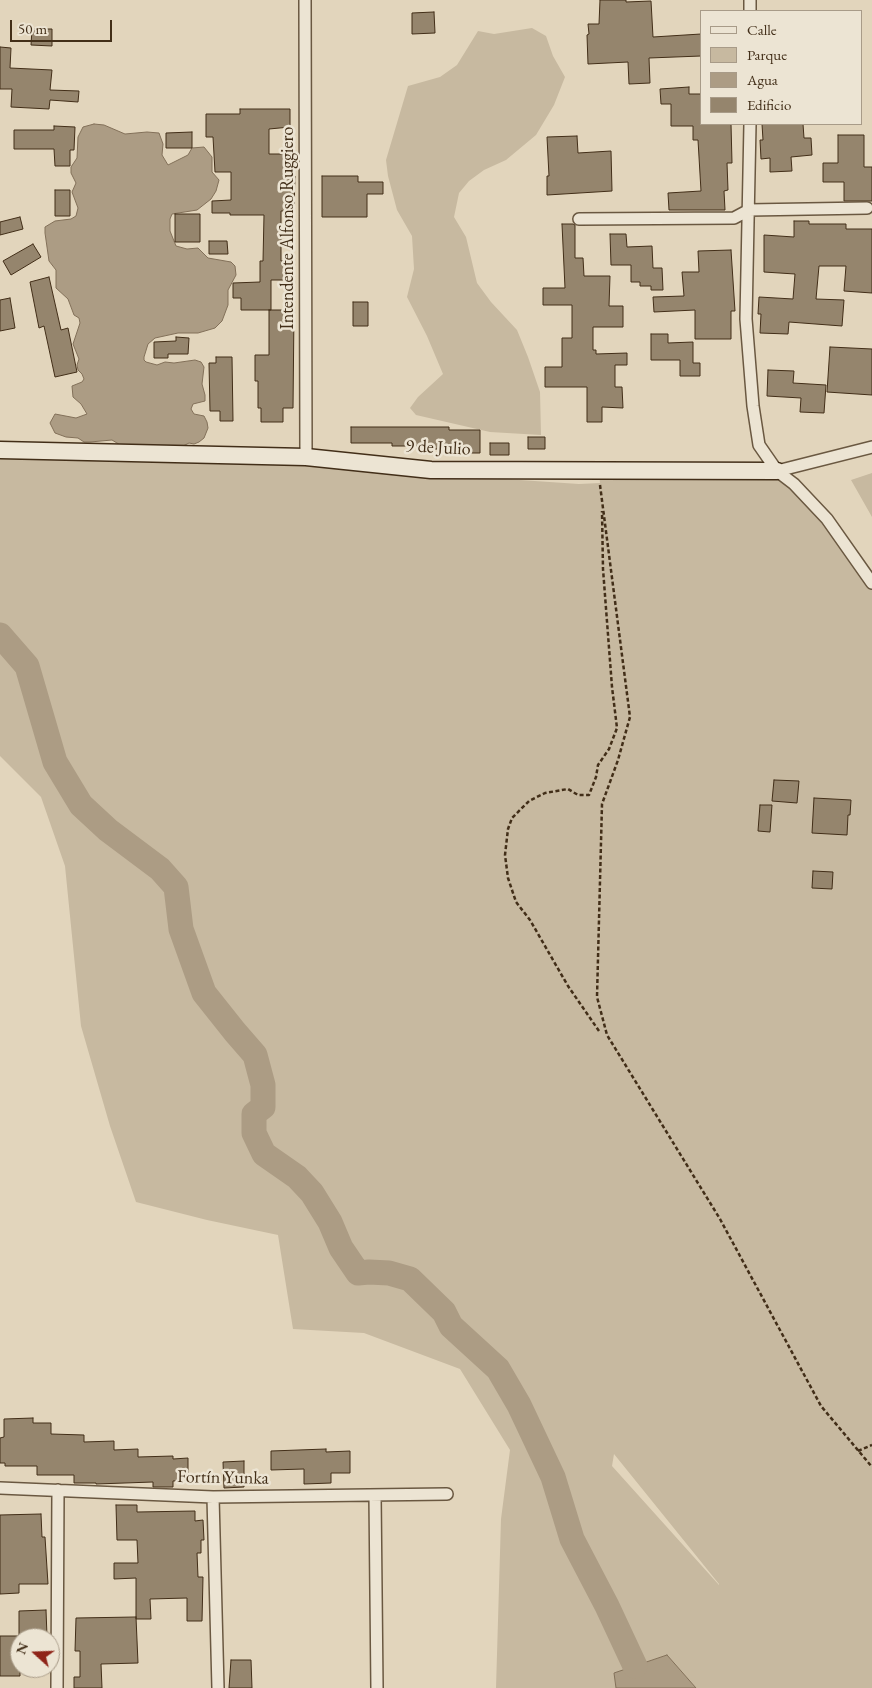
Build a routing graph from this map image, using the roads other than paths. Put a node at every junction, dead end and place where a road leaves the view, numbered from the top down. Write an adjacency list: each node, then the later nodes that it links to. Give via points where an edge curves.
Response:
1 (305, 0): 8 (street, Intendente Alfonso Ruggiero)
2 (750, 125): 4 (street)
3 (867, 208): 4 (street)
4 (749, 210): 5 (street, via 734,218); 9 (street, via 746,320 753,406 759,445)
5 (579, 219)
6 (872, 447): 9 (street, 9 de Julio)
7 (0, 450): 8 (main road, 9 de Julio)
8 (306, 457): 9 (main road, 9 de Julio, via 431,470)
9 (777, 471): 10 (street, via 794,484 826,519)
10 (872, 583)
11 (0, 1488): 12 (street, Fortín Yunka)
12 (58, 1490): 15 (street, Fortín Yunka); 16 (street)
13 (447, 1494): 14 (street, Fortín Yunka)
14 (376, 1495): 15 (street, Fortín Yunka); 18 (street)
15 (213, 1497): 17 (street)
16 (57, 1688)
17 (218, 1688)
18 (377, 1688)

